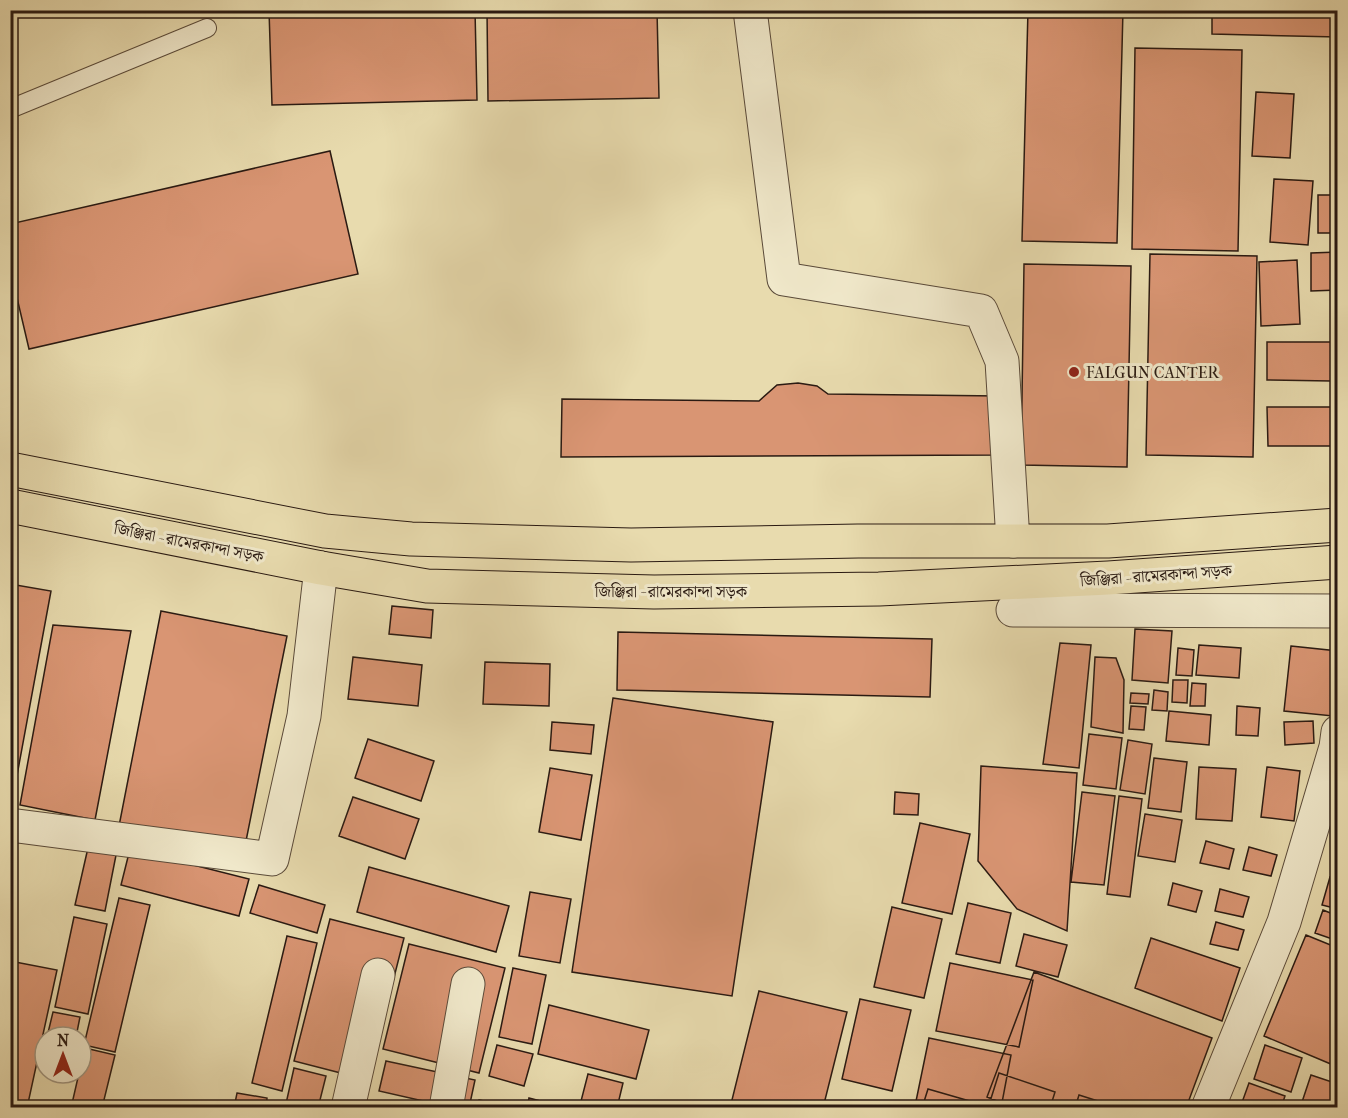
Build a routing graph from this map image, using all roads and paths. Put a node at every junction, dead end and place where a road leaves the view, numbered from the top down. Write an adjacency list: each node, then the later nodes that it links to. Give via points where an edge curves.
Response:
1 (750, 10): 8 (street, via 784,279 981,311 1002,361)
2 (207, 28): 3 (lane)
3 (10, 109)
4 (10, 469): 6 (main road)
5 (10, 506): 9 (main road, জিঞ্জিরা - রামেরকান্দা সড়ক)
6 (219, 511): 8 (main road, via 326,531 411,539 631,544); 9 (main road)
7 (1338, 525): 8 (main road, via 1108,541)
8 (1013, 541)
9 (209, 546): 11 (main road, জিঞ্জিরা - রামেরকান্দা সড়ক)
10 (1338, 562): 11 (main road, জিঞ্জিরা - রামেরকান্দা সড়ক, via 890,589 654,592 427,586)
11 (321, 568): 15 (street, via 304,716 272,859)
12 (1013, 610): 13 (street)
13 (1338, 611)
14 (1338, 732): 20 (street, via 1284,922)
15 (10, 825)
16 (378, 975): 18 (street)
17 (468, 984): 19 (street)
18 (348, 1107)
19 (446, 1107)
20 (1208, 1107)

